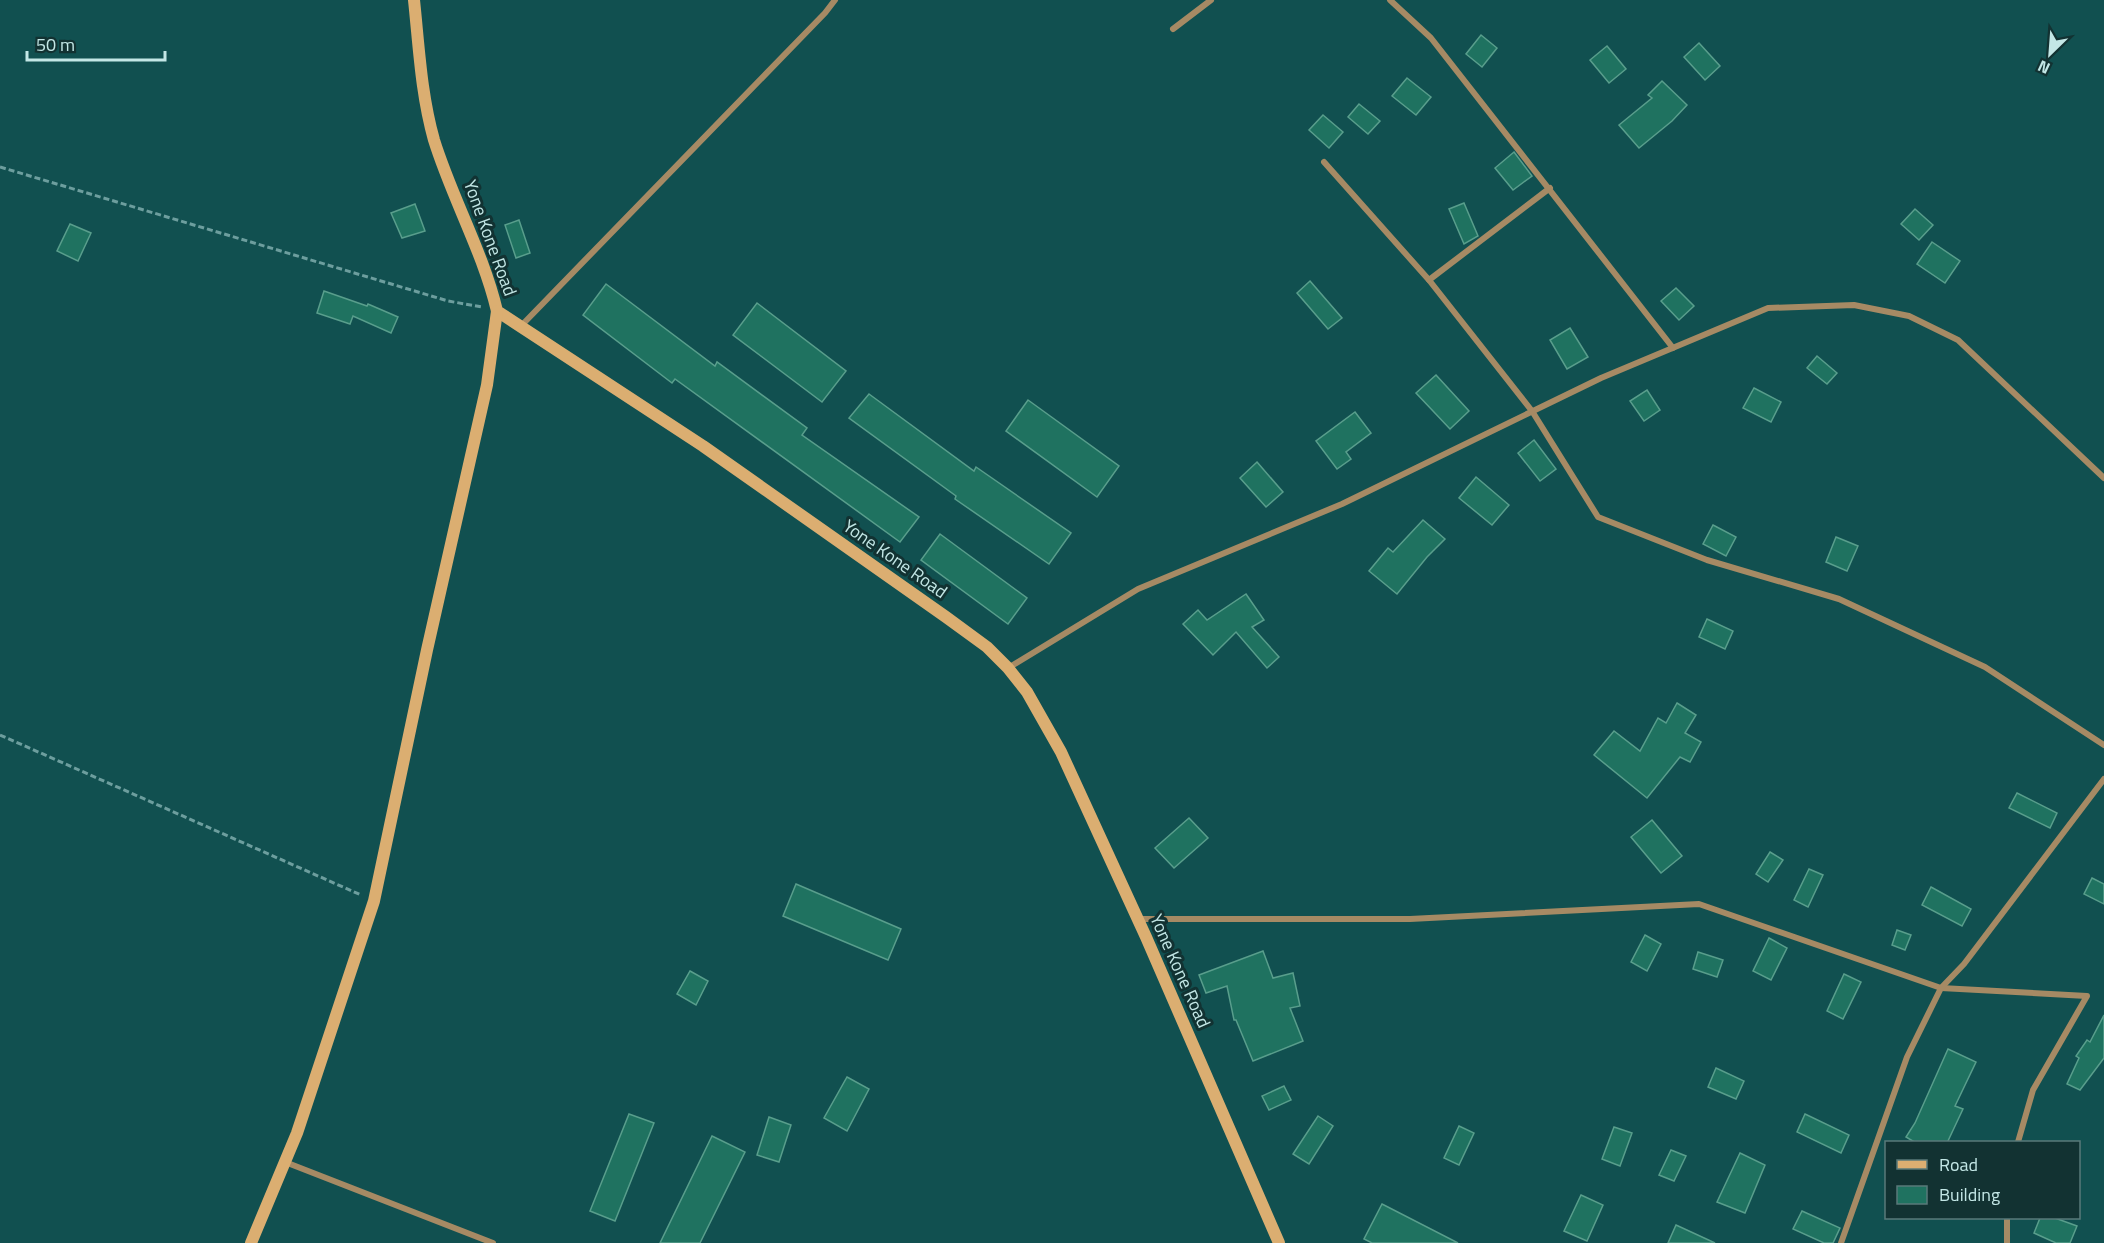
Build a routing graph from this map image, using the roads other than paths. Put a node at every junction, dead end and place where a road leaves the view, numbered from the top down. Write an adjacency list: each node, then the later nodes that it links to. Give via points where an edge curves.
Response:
1 (414, 0): 9 (street, Yone Kone Road, via 424,102 435,142 490,282)
2 (835, 0): 10 (street)
3 (1211, 0): 5 (street)
4 (1390, 0): 7 (street, via 1431,38)
5 (1173, 29)
6 (1324, 162): 8 (street)
7 (1550, 188): 8 (street); 11 (street)
8 (1429, 280): 12 (street)
9 (497, 312): 10 (street, Yone Kone Road); 20 (street, via 487,385 374,901)
10 (520, 327): 14 (street, Yone Kone Road, via 703,446 946,617)
11 (1673, 348): 12 (street); 13 (street, via 1768,308 1854,305 1909,316 1958,340)
12 (1532, 411): 14 (street, via 1342,504 1138,590); 15 (street, via 1598,517 1707,560 1839,599 1985,667)
13 (2104, 478)
14 (1008, 668): 17 (street, Yone Kone Road, via 1027,692 1061,752)
15 (2104, 745)
16 (2104, 779): 18 (street, via 1964,964)
17 (1138, 919): 18 (street, via 1410,919 1699,904); 24 (street, Yone Kone Road)
18 (1941, 988): 19 (street, via 2088,996 2033,1090); 25 (street, via 1907,1057)
19 (2019, 1141)
20 (285, 1161): 22 (street); 23 (street)
21 (2007, 1219): 26 (street)
22 (251, 1243)
23 (493, 1243)
24 (1279, 1243)
25 (1841, 1243)
26 (2007, 1243)

